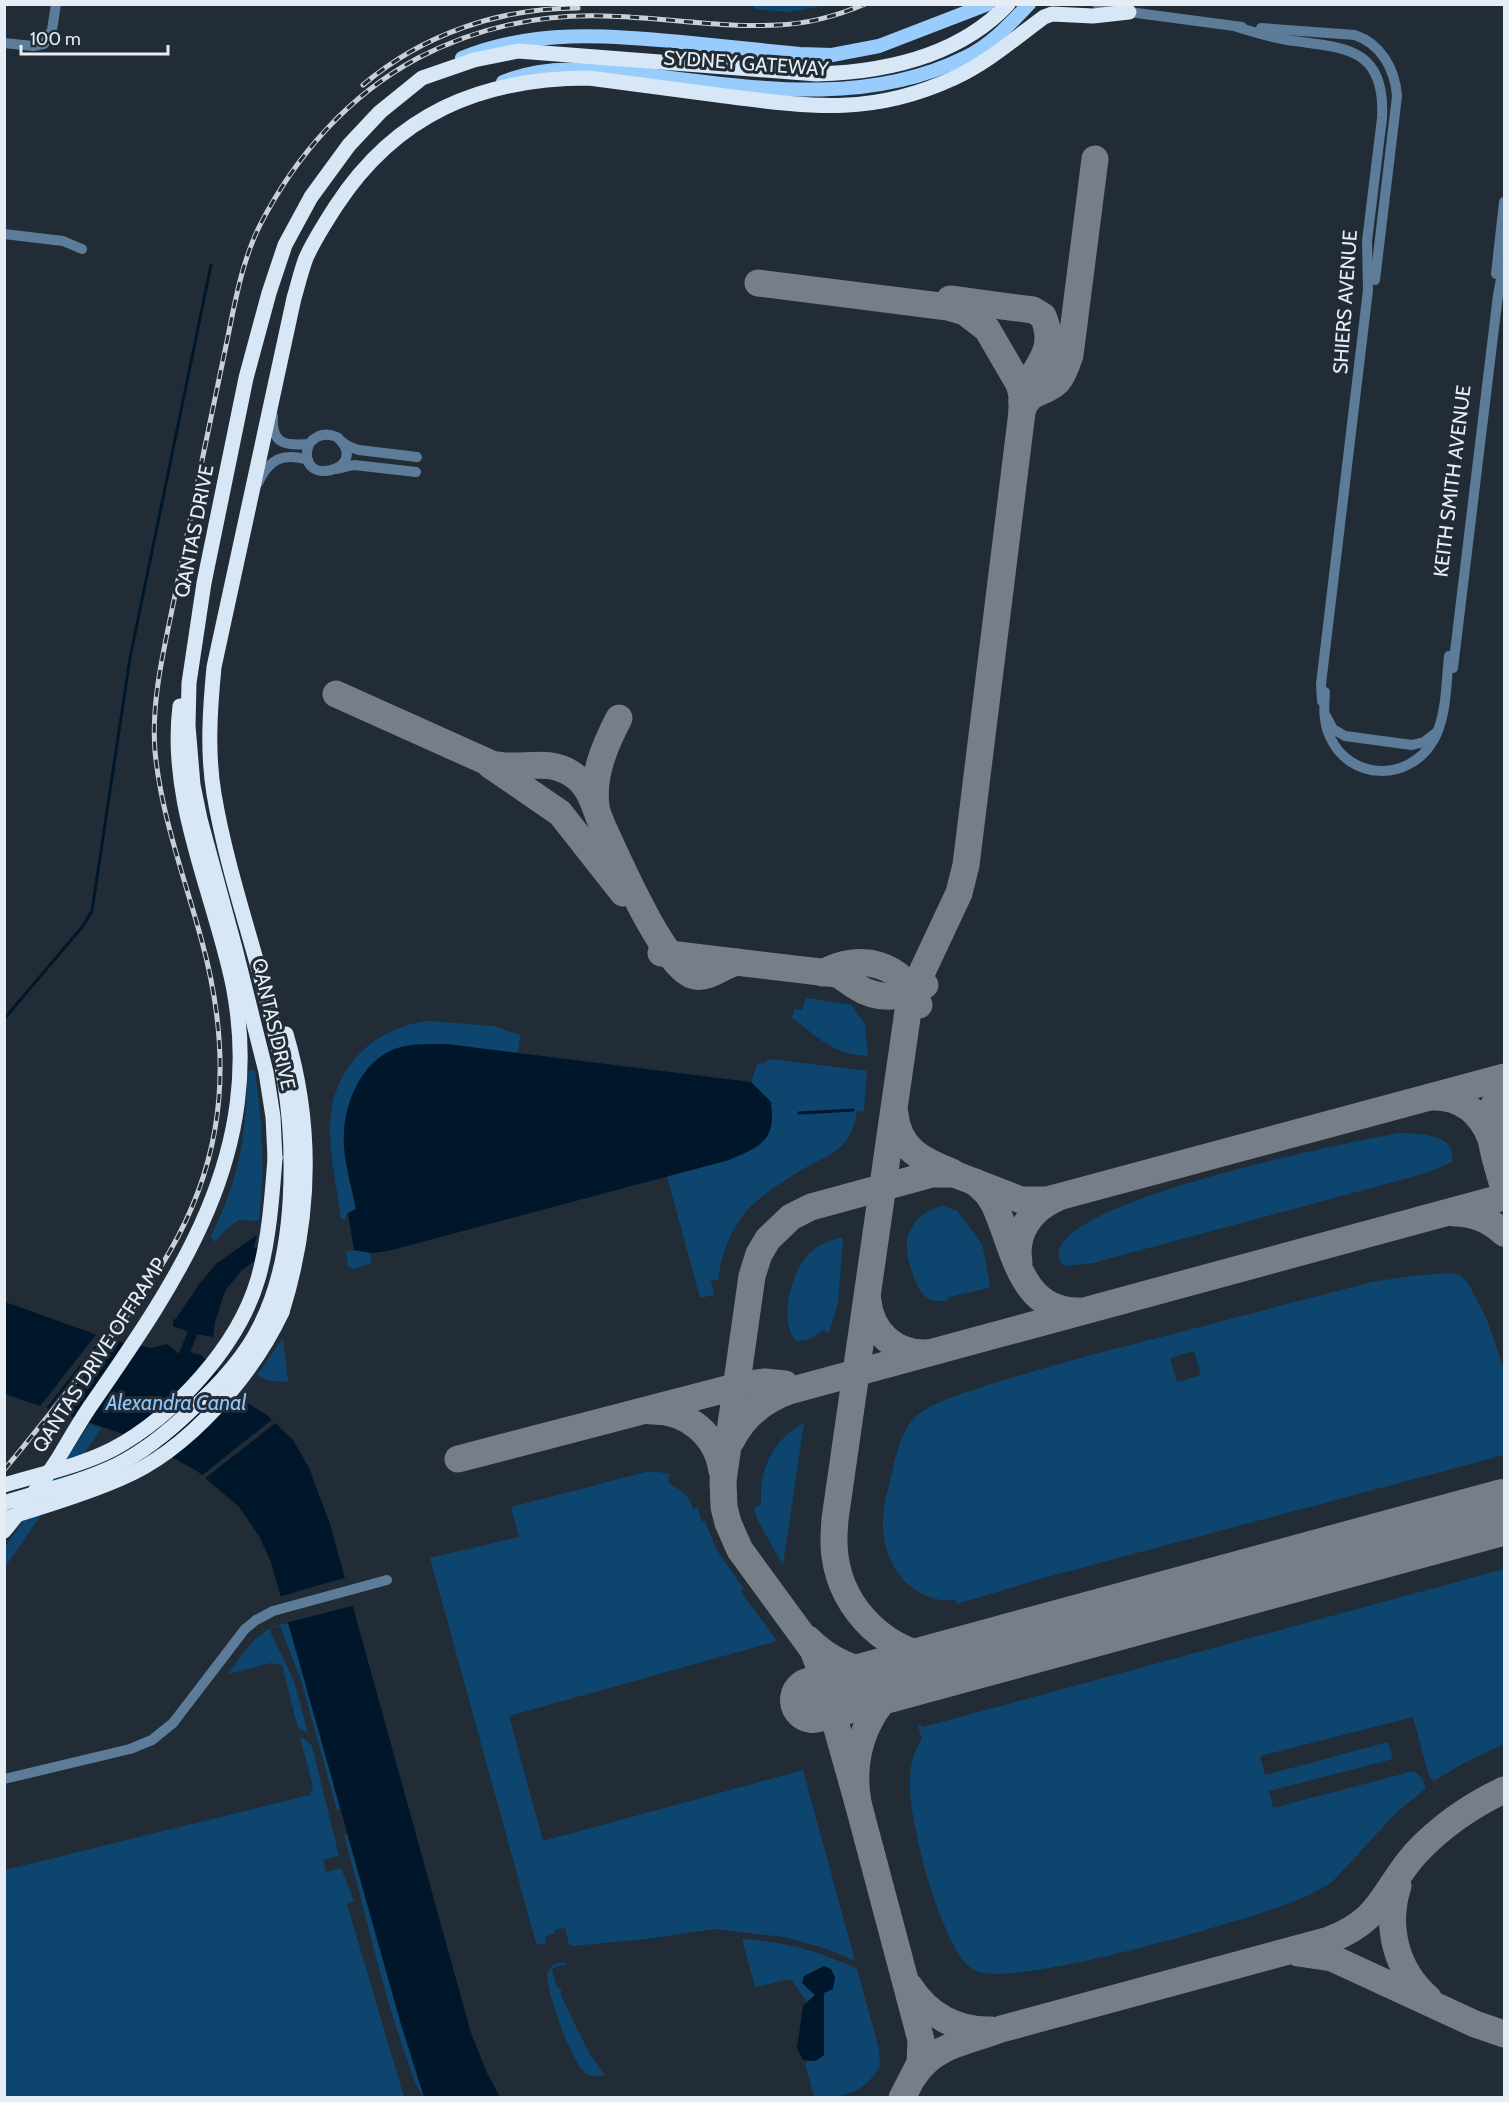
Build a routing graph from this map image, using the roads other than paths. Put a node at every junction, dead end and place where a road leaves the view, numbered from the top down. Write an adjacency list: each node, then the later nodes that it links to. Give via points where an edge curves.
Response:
1 (56, 4): 10 (street, via 52,30 44,44)
2 (969, 4): 8 (main road)
3 (988, 4): 8 (main road, QANTAS DRIVE)
4 (1008, 4): 11 (highway, via 983,26 934,54 888,68 806,74 518,51 495,54)
5 (1029, 4): 12 (main road, SYDNEY GATEWAY, via 994,39 968,57 910,79 869,87 778,89 600,70 549,70 514,78)
6 (1097, 4): 7 (street)
7 (1129, 12): 9 (street); 12 (highway, QANTAS DRIVE, via 1093,16 1052,14 973,68 930,89 878,103 804,106 589,78 522,82)
8 (956, 16): 11 (main road, QANTAS DRIVE, via 879,46 832,55 612,36 520,41 472,54)
9 (1237, 27): 24 (street, SHIERS AVENUE, via 1330,45 1356,54 1375,73 1382,118 1368,241 1368,290 1321,684 1322,704 1333,729 1345,736 1404,744 1419,744 1435,734); 25 (street, SHIERS AVENUE, bridge, via 1336,32 1363,38 1376,47 1394,75 1397,96 1324,713 1334,744 1358,765 1392,771)
10 (4, 44)
11 (422, 78): 23 (highway, QANTAS DRIVE, via 380,112 349,145 311,197 285,245 246,378)
12 (476, 94): 17 (highway, QANTAS DRIVE, via 403,132 349,186 307,257)
13 (1504, 202): 25 (street, KEITH SMITH AVENUE, bridge, via 1443,705 1437,733)
14 (4, 234): 15 (street, via 63,241)
15 (82, 249)
16 (1504, 263): 24 (street, KEITH SMITH AVENUE)
17 (273, 396): 19 (street, via 273,431 279,441); 22 (highway, QANTAS DRIVE)
18 (341, 442): 19 (street, via 323,434); 21 (street, via 344,459); 21 (street, via 354,449 413,456 411,471 354,465)
19 (309, 444): 20 (street)
20 (309, 460): 21 (street, via 323,472); 22 (street, via 292,456 273,461 262,475)
21 (337, 469)
22 (249, 506): 26 (highway, QANTAS DRIVE, via 214,667 209,716 213,792 225,852 270,1007)
23 (197, 630): 27 (highway, QANTAS DRIVE, bridge, via 188,704 193,785 266,1072 273,1117 275,1158 270,1220 258,1279 245,1311 215,1359 188,1391 156,1419 112,1449 89,1459); 30 (highway, QANTAS DRIVE OFFRAMP, via 178,716 180,770 187,815 237,1008 242,1070 236,1119 208,1210 184,1263 55,1463)
24 (1447, 712)
25 (1419, 758)
26 (299, 1157): 28 (highway, QANTAS DRIVE, bridge, via 276,1284 259,1328 209,1394 141,1452 94,1475); 29 (highway, bridge, via 303,1224 292,1281 273,1333 241,1381 204,1420 144,1467 80,1494)
27 (4, 1485)
28 (4, 1503)
29 (4, 1519)
30 (4, 1531)
31 (387, 1580): 32 (street, via 260,1617 245,1629 173,1723 152,1740 130,1749)
32 (4, 1779)

